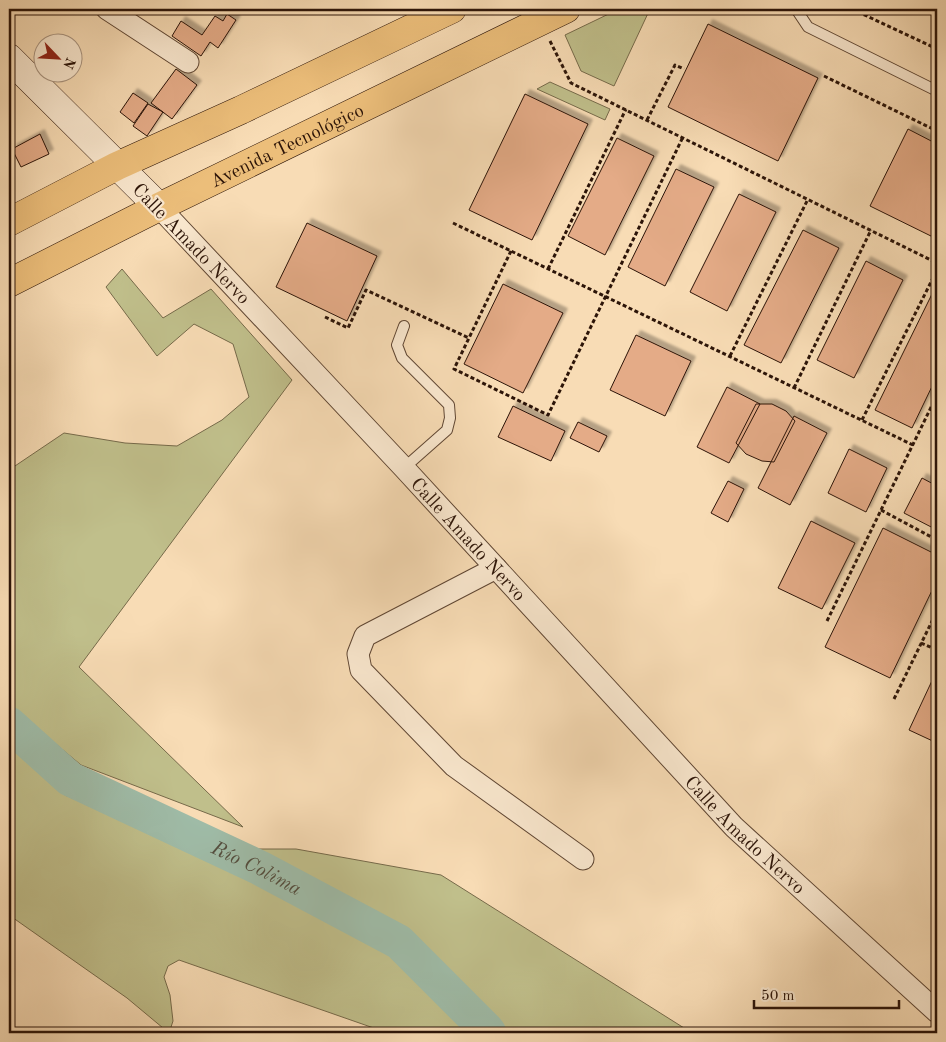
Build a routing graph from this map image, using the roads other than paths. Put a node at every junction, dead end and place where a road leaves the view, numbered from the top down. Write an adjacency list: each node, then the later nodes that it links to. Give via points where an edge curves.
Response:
1 (107, 9): 6 (street)
2 (452, 9): 8 (main road)
3 (566, 9): 9 (main road, Avenida Tecnológico)
4 (796, 9): 7 (lane, via 808,27)
5 (9, 58): 8 (street, Calle Amado Nervo)
6 (188, 62)
7 (937, 91)
8 (117, 166): 9 (street, Calle Amado Nervo); 10 (main road)
9 (159, 206): 11 (main road, Avenida Tecnológico); 13 (street, Calle Amado Nervo)
10 (9, 222)
11 (9, 282)
12 (404, 326): 13 (lane, via 397,345 402,358 449,405 450,418 447,430)
13 (404, 468): 14 (street, Calle Amado Nervo)
14 (496, 568): 15 (street, via 365,636 358,654 360,670 454,766); 16 (street, Calle Amado Nervo, via 734,827)
15 (583, 859)
16 (937, 1012)

